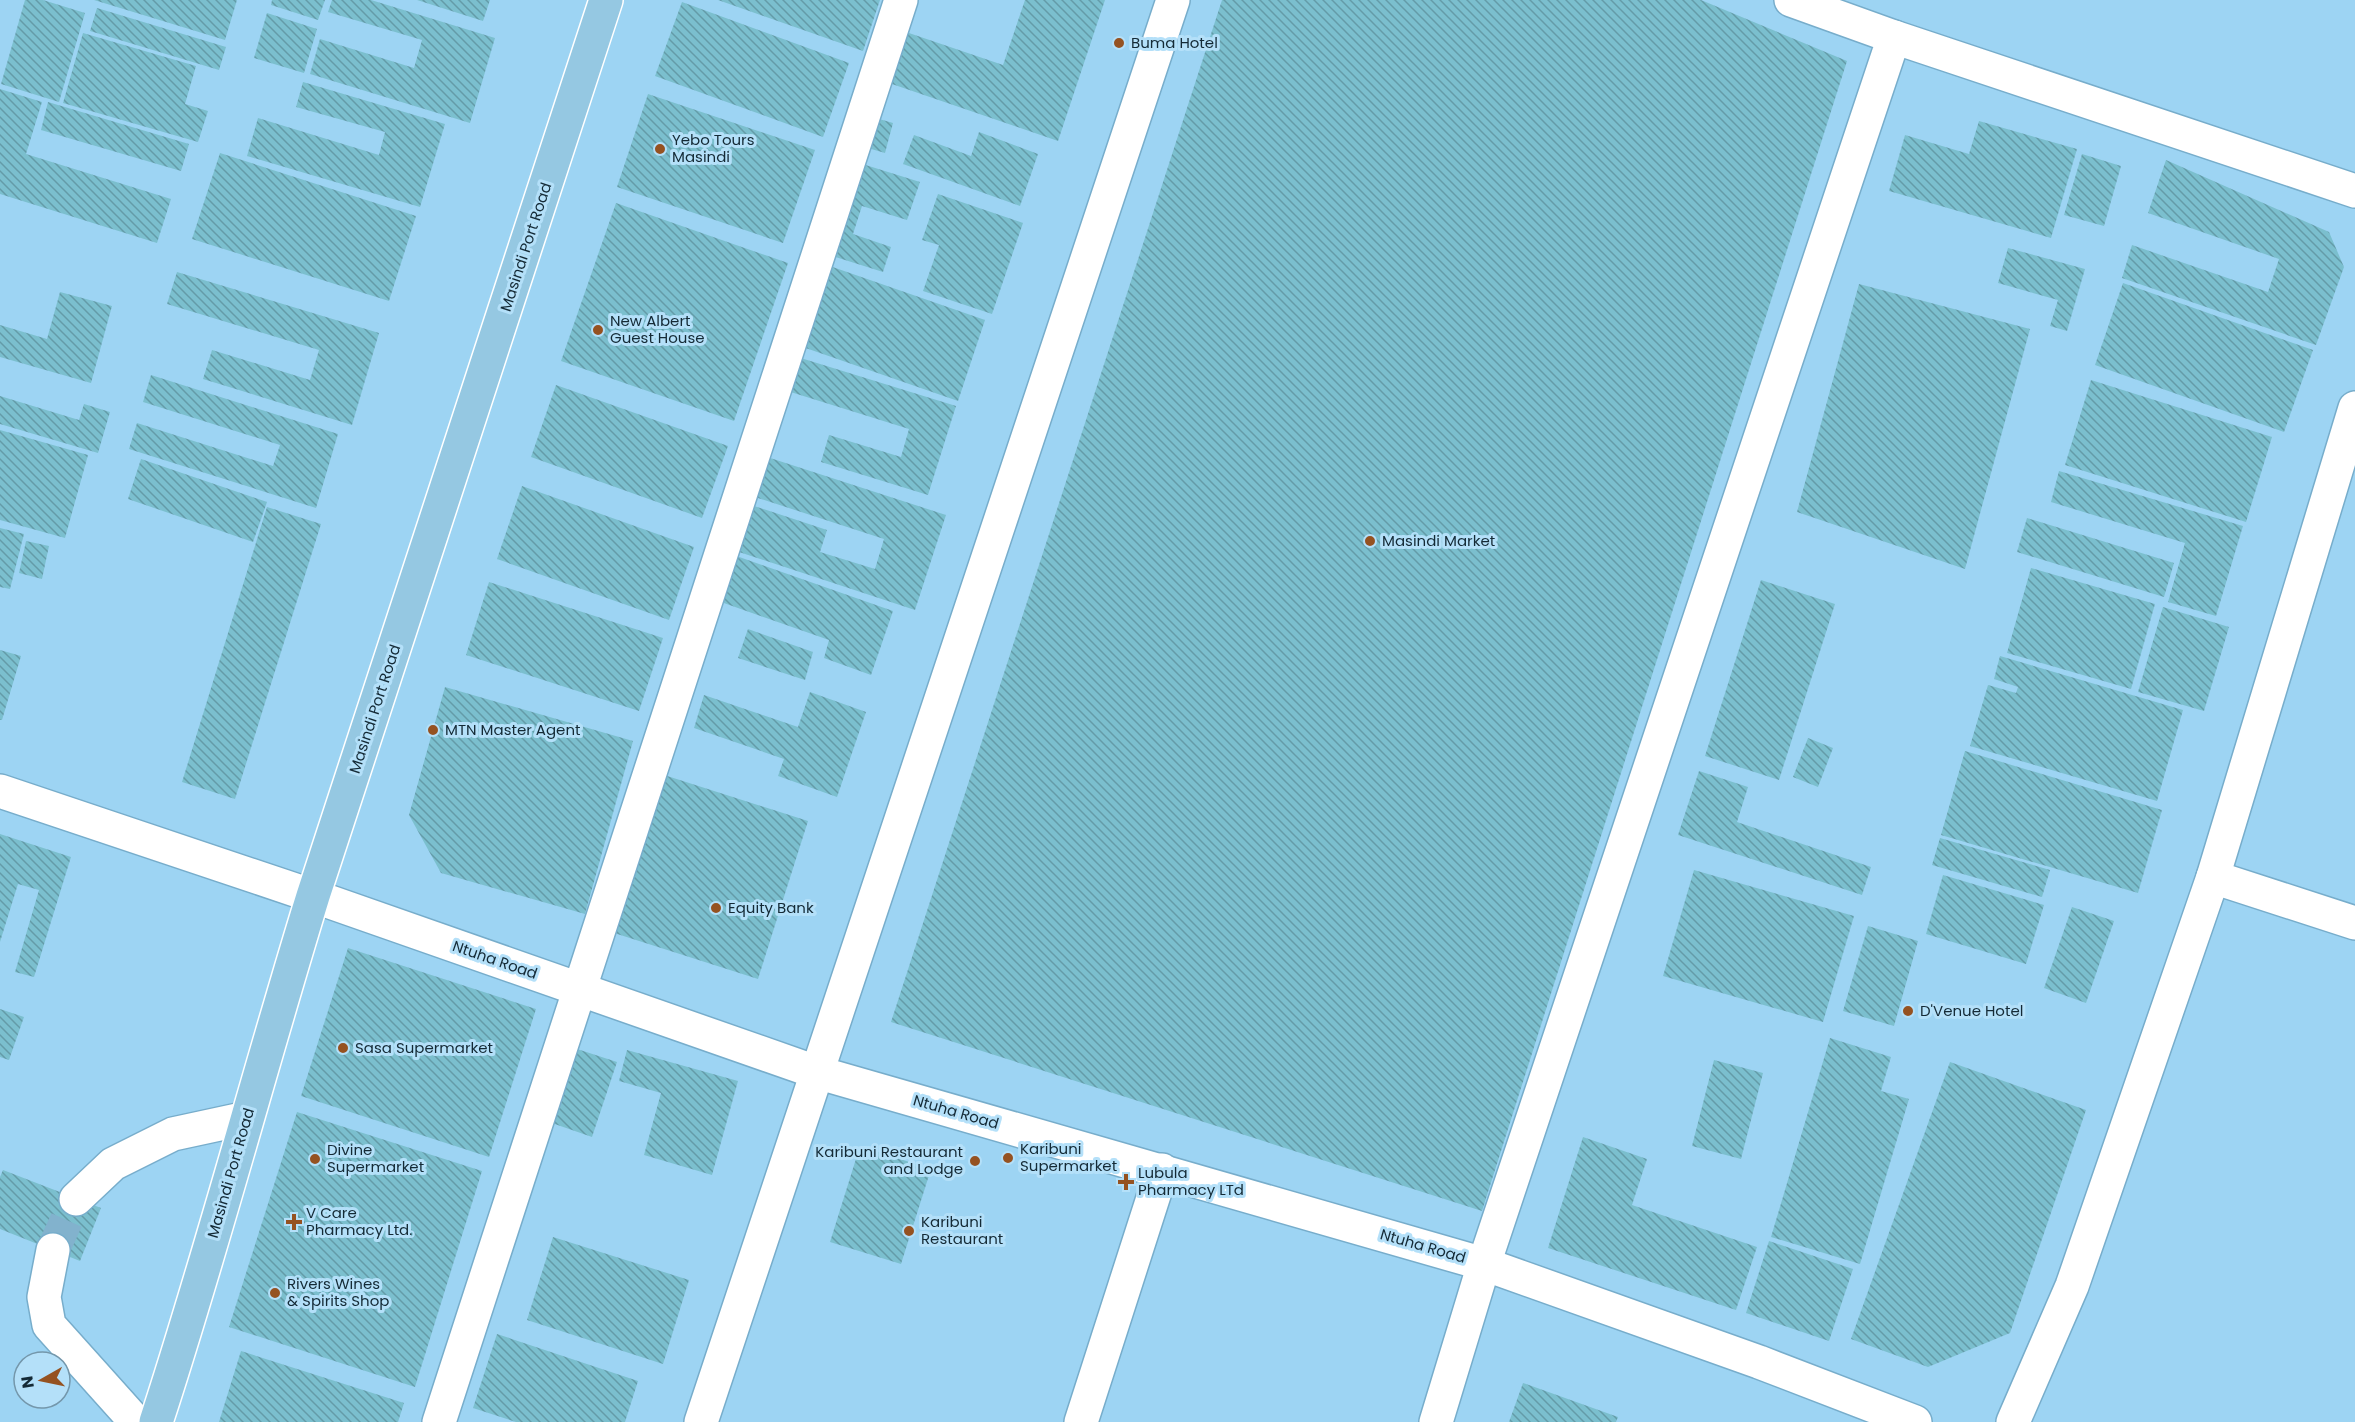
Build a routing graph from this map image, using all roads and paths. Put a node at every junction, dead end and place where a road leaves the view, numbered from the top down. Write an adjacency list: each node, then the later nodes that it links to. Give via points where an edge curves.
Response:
1 (606, 0): 10 (main road, Masindi Port Road)
2 (901, 0): 12 (street)
3 (1173, 0): 13 (street)
4 (1791, 0): 5 (street)
5 (1894, 37): 6 (street); 18 (street)
6 (2355, 191)
7 (2355, 408): 9 (street)
8 (0, 791): 10 (street, Ntuha Road)
9 (2213, 877): 11 (street); 26 (street, via 2072,1286)
10 (314, 896): 12 (street, Ntuha Road); 14 (main road, Masindi Port Road)
11 (2355, 923)
12 (580, 991): 13 (street, Ntuha Road); 21 (street)
13 (816, 1072): 15 (street, Ntuha Road); 22 (street)
14 (247, 1118): 16 (street, via 173,1134 113,1164); 20 (main road, Masindi Port Road)
15 (1162, 1170): 18 (street, Ntuha Road); 23 (street)
16 (76, 1199)
17 (53, 1250): 19 (street, via 44,1297 49,1325)
18 (1484, 1264): 24 (street); 25 (street, Ntuha Road)
19 (136, 1422)
20 (156, 1422)
21 (439, 1422)
22 (701, 1422)
23 (1081, 1422)
24 (1436, 1422)
25 (1915, 1422)
26 (2013, 1422)

